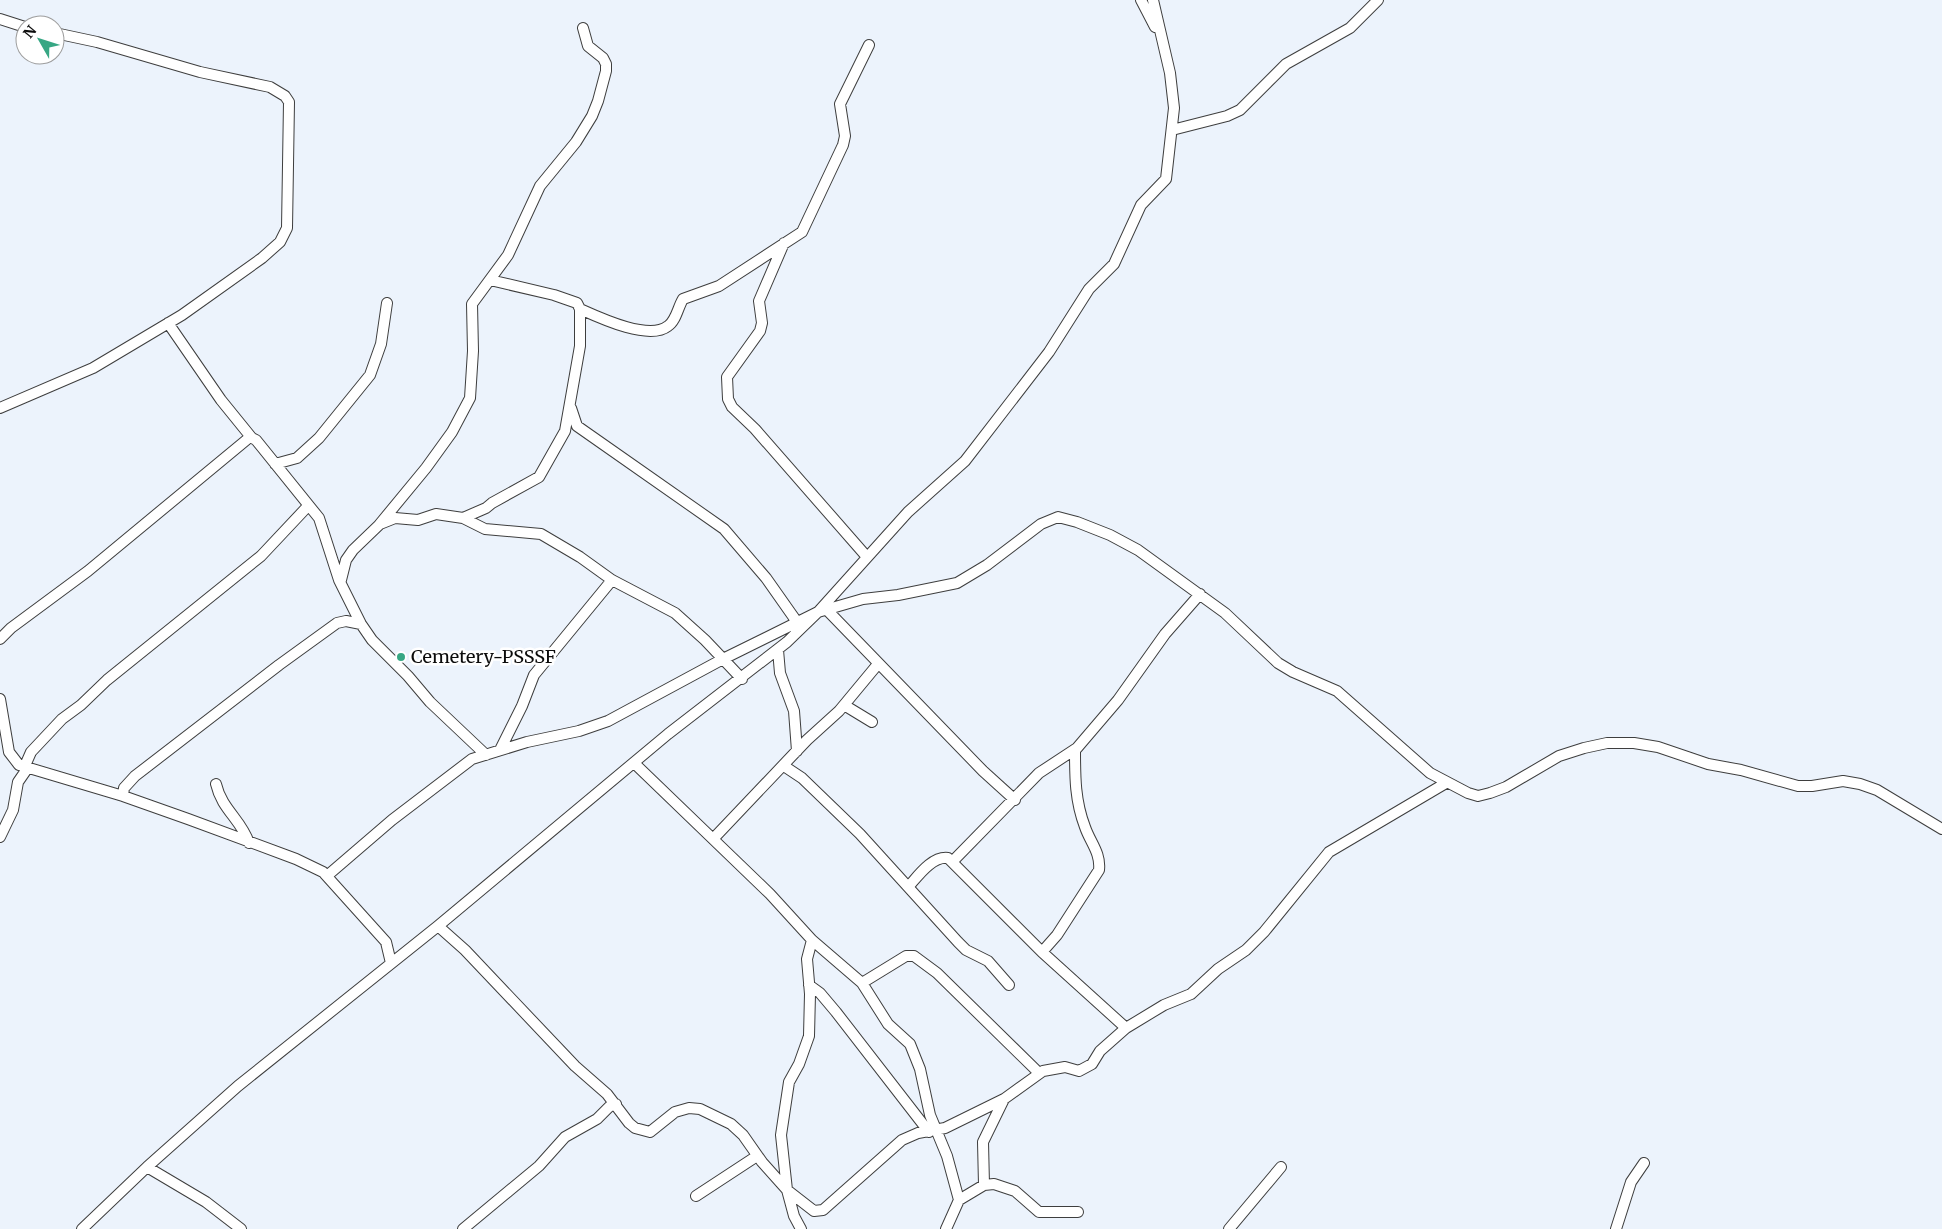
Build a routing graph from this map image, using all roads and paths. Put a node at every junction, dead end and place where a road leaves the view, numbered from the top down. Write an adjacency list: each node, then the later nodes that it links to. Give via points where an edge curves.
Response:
1 (1141, 0): 8 (street)
2 (1153, 0): 8 (street)
3 (1378, 0): 10 (street, via 1350,28 1286,64 1240,110)
4 (0, 19): 5 (street)
5 (15, 24)
6 (584, 28): 12 (street, via 588,46 606,64 598,101 576,142 540,186 514,245)
7 (65, 35): 15 (street, via 200,72 270,87 285,96 288,102 289,219 286,234 234,280)
8 (1162, 41): 10 (street, via 1174,108)
9 (869, 45): 11 (street, via 840,104 845,136 838,158 822,185 802,232)
10 (1172, 130): 23 (street, via 1166,179 1141,205 1114,264 1089,289 1049,352 965,460 908,512)
11 (784, 243): 14 (street, via 718,286 683,299 672,322 661,330 652,332 616,324); 23 (street, via 759,301 760,331 727,376 728,399)
12 (490, 280): 14 (street, via 554,295 577,303); 22 (street, via 472,304 470,398 443,444)
13 (388, 304): 19 (street, via 381,344 370,375 319,438 297,458)
14 (580, 309): 17 (street, via 580,346)
15 (168, 323): 16 (street, via 93,368); 18 (street)
16 (0, 408)
17 (570, 408): 21 (street, via 565,431 539,477); 28 (street, via 577,426 724,529 766,578)
18 (251, 437): 19 (street); 30 (street)
19 (275, 464): 20 (street)
20 (308, 506): 25 (street, via 319,518); 44 (street, via 261,556 62,719 31,752)
21 (463, 518): 22 (street, via 436,514 418,520 395,518); 24 (street, via 484,529 542,534)
22 (379, 524): 25 (street, via 346,560)
23 (867, 557): 27 (street)
24 (612, 580): 32 (street, via 675,613); 38 (street, via 534,675)
25 (341, 584): 29 (street)
26 (1200, 594): 27 (street, via 1138,550 1077,522 1058,517 1041,524 987,565 957,583 863,599); 39 (street); 45 (street, via 1278,663 1337,691 1430,773)
27 (822, 611): 28 (street); 31 (street); 33 (street)
28 (797, 622): 32 (street)
29 (361, 624): 41 (street, via 430,702); 47 (street, via 346,620 337,623 135,776 124,788)
30 (0, 639)
31 (778, 650): 34 (street); 40 (street, via 780,673 794,711)
32 (724, 659): 34 (street); 38 (street, via 608,720 579,731)
33 (878, 664): 36 (street); 48 (street)
34 (742, 679): 42 (street)
35 (0, 699): 44 (street, via 10,752 14,761)
36 (844, 705): 37 (street); 40 (street)
37 (872, 722)
38 (500, 750): 41 (street)
39 (1075, 750): 48 (street, via 1046,766); 58 (street, via 1076,794 1085,828 1100,862 1099,870 1058,935)
40 (797, 751): 43 (street)
41 (486, 755): 54 (street, via 462,765)
42 (634, 763): 51 (street); 56 (street)
43 (784, 766): 51 (street); 55 (street, via 802,778 860,834)
44 (25, 769): 47 (street); 50 (street, via 18,782 13,810)
45 (1446, 783): 49 (street, via 1478,796 1567,754 1607,743 1634,743 1798,786 1843,781 1860,784 1877,790); 63 (street, via 1329,852 1246,950 1218,969 1191,994 1164,1005)
46 (216, 784): 52 (street, via 221,802 242,826)
47 (122, 796): 52 (street)
48 (1015, 800): 53 (street)
49 (1942, 829)
50 (0, 837)
51 (713, 839): 57 (street)
52 (249, 843): 54 (street, via 296,858)
53 (952, 862): 55 (street, via 941,857); 58 (street)
54 (328, 875): 59 (street, via 386,942)
55 (908, 886): 62 (street, via 966,950 988,961)
56 (438, 926): 59 (street); 66 (street)
57 (812, 940): 60 (street); 61 (street, via 807,959)
58 (1042, 952): 63 (street)
59 (391, 964): 70 (street, via 295,1039)
60 (862, 983): 64 (street, via 906,956 914,956 937,973); 67 (street, via 888,1024 911,1046 920,1069)
61 (809, 985): 67 (street, via 836,1012); 73 (street, via 809,1036 790,1082 781,1134)
62 (1008, 985)
63 (1126, 1028): 64 (street, via 1100,1051 1092,1064 1080,1071 1065,1067)
64 (1039, 1073): 65 (street)
65 (1004, 1098): 67 (street, via 945,1128); 72 (street, via 983,1142)
66 (616, 1104): 68 (street, via 635,1128 650,1132 681,1109 700,1109 735,1127); 79 (street, via 565,1137 539,1166)
67 (932, 1131): 73 (street, via 918,1132 902,1140 823,1210 814,1211); 75 (street, via 947,1156)
68 (757, 1156): 73 (street); 74 (street)
69 (1644, 1163): 83 (street, via 1631,1182)
70 (147, 1166): 77 (street); 78 (street, via 206,1202)
71 (1281, 1166): 82 (street)
72 (984, 1185): 75 (street); 76 (street, via 994,1184 1015,1191 1039,1212)
73 (787, 1190): 80 (street)
74 (696, 1196)
75 (959, 1200): 81 (street)
76 (1078, 1212)
77 (82, 1229)
78 (241, 1229)
79 (463, 1229)
80 (801, 1229)
81 (946, 1229)
82 (1229, 1229)
83 (1616, 1229)

